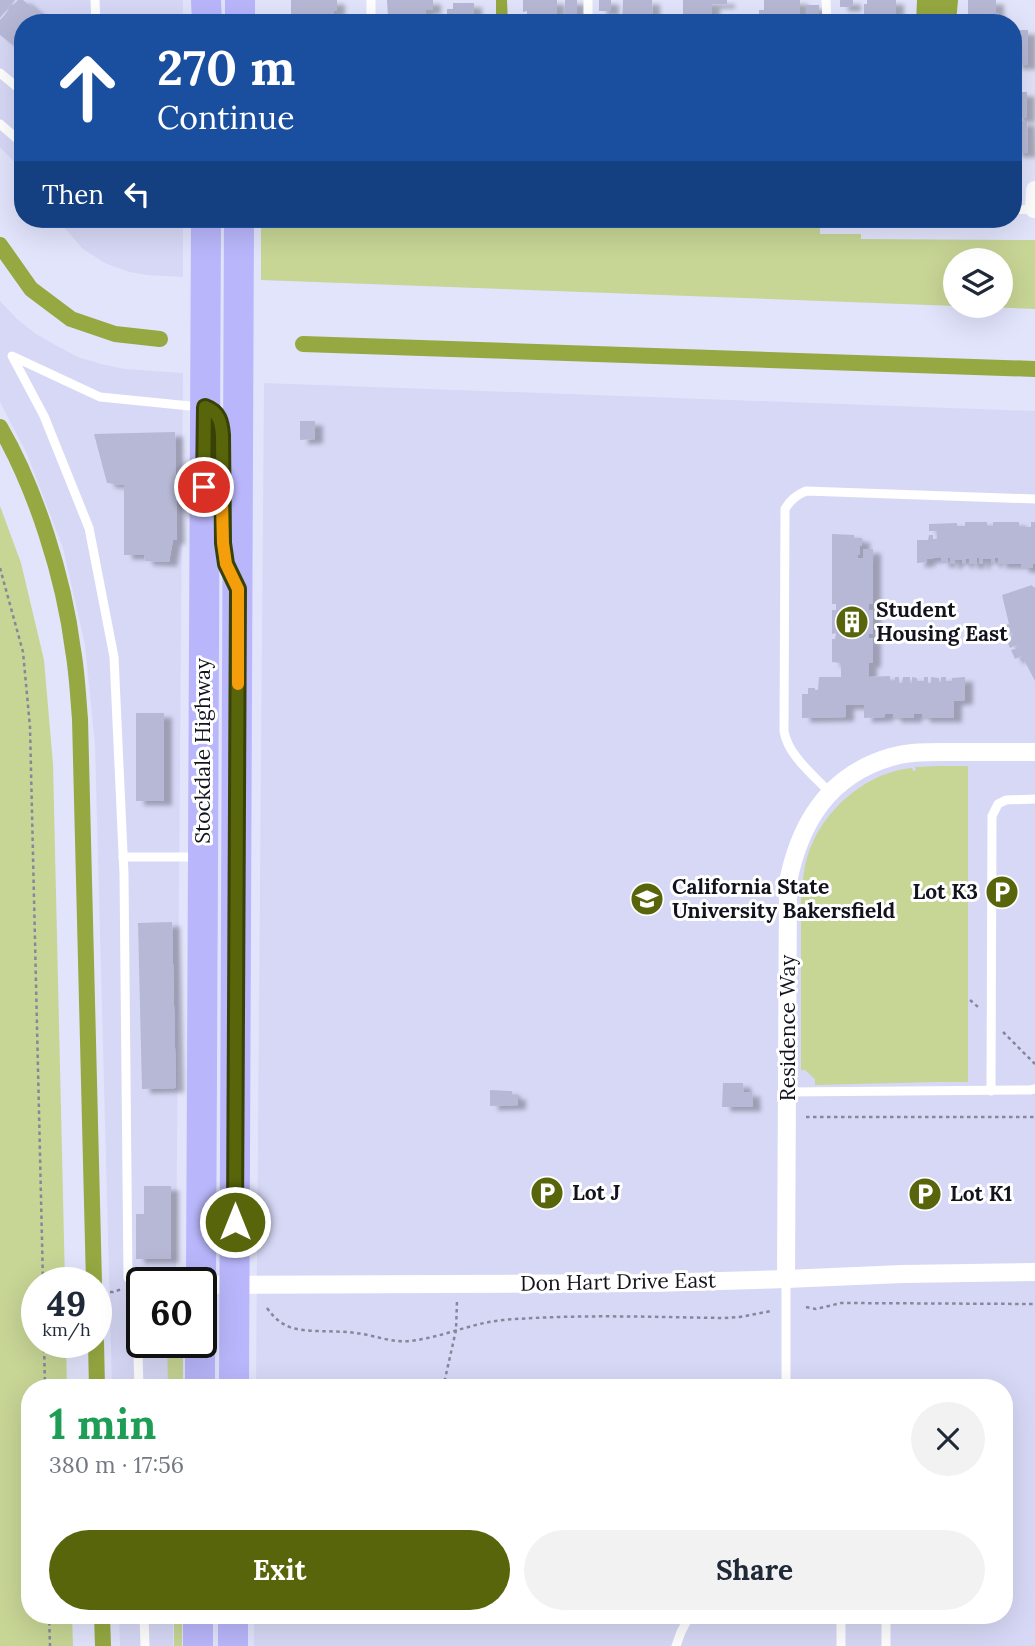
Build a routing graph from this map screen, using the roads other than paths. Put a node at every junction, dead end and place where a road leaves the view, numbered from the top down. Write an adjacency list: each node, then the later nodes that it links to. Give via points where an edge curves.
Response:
1 (0, 73): 2 (lane)
2 (14, 85)
3 (0, 124): 4 (lane)
4 (14, 136)
5 (1035, 190): 6 (street)
6 (1035, 209)
7 (206, 228): 9 (main road, Stockdale Highway)
8 (239, 228): 11 (main road, Stockdale Highway)
9 (205, 407): 11 (main road, via 220,423 223,543 226,564); 15 (lane, via 100,397 12,356 44,416 89,528 114,657); 16 (main road, Stockdale Highway)
10 (1035, 499): 13 (lane, via 806,491 788,503 784,732 791,751)
11 (238, 589): 25 (main road, Stockdale Highway)
12 (1035, 752): 13 (street, Residence Way, via 892,756 850,776)
13 (830, 793): 19 (street, Residence Way, via 797,843 788,882)
14 (1035, 799): 18 (lane, via 1006,800 992,816)
15 (123, 857): 16 (lane); 20 (lane)
16 (203, 857): 21 (main road, Stockdale Highway)
17 (1035, 1089): 18 (lane)
18 (991, 1091): 19 (lane)
19 (788, 1092): 23 (street, Residence Way)
20 (128, 1267)
21 (201, 1267)
22 (1035, 1272): 23 (street, Don Hart Drive East)
23 (786, 1279): 25 (street, Don Hart Drive East); 31 (lane)
24 (217, 1284): 25 (street, Don Hart Drive East)
25 (234, 1284): 30 (main road, Stockdale Highway)
26 (139, 1358): 28 (lane)
27 (200, 1358): 29 (main road)
28 (139, 1379)
29 (200, 1379)
30 (234, 1379)
31 (786, 1379)
32 (144, 1624): 38 (lane)
33 (198, 1624): 39 (main road)
34 (233, 1624): 40 (main road)
35 (685, 1624): 41 (lane)
36 (841, 1624): 42 (lane)
37 (886, 1624): 43 (lane)
38 (145, 1646)
39 (198, 1646)
40 (233, 1646)
41 (676, 1646)
42 (841, 1646)
43 (886, 1646)

